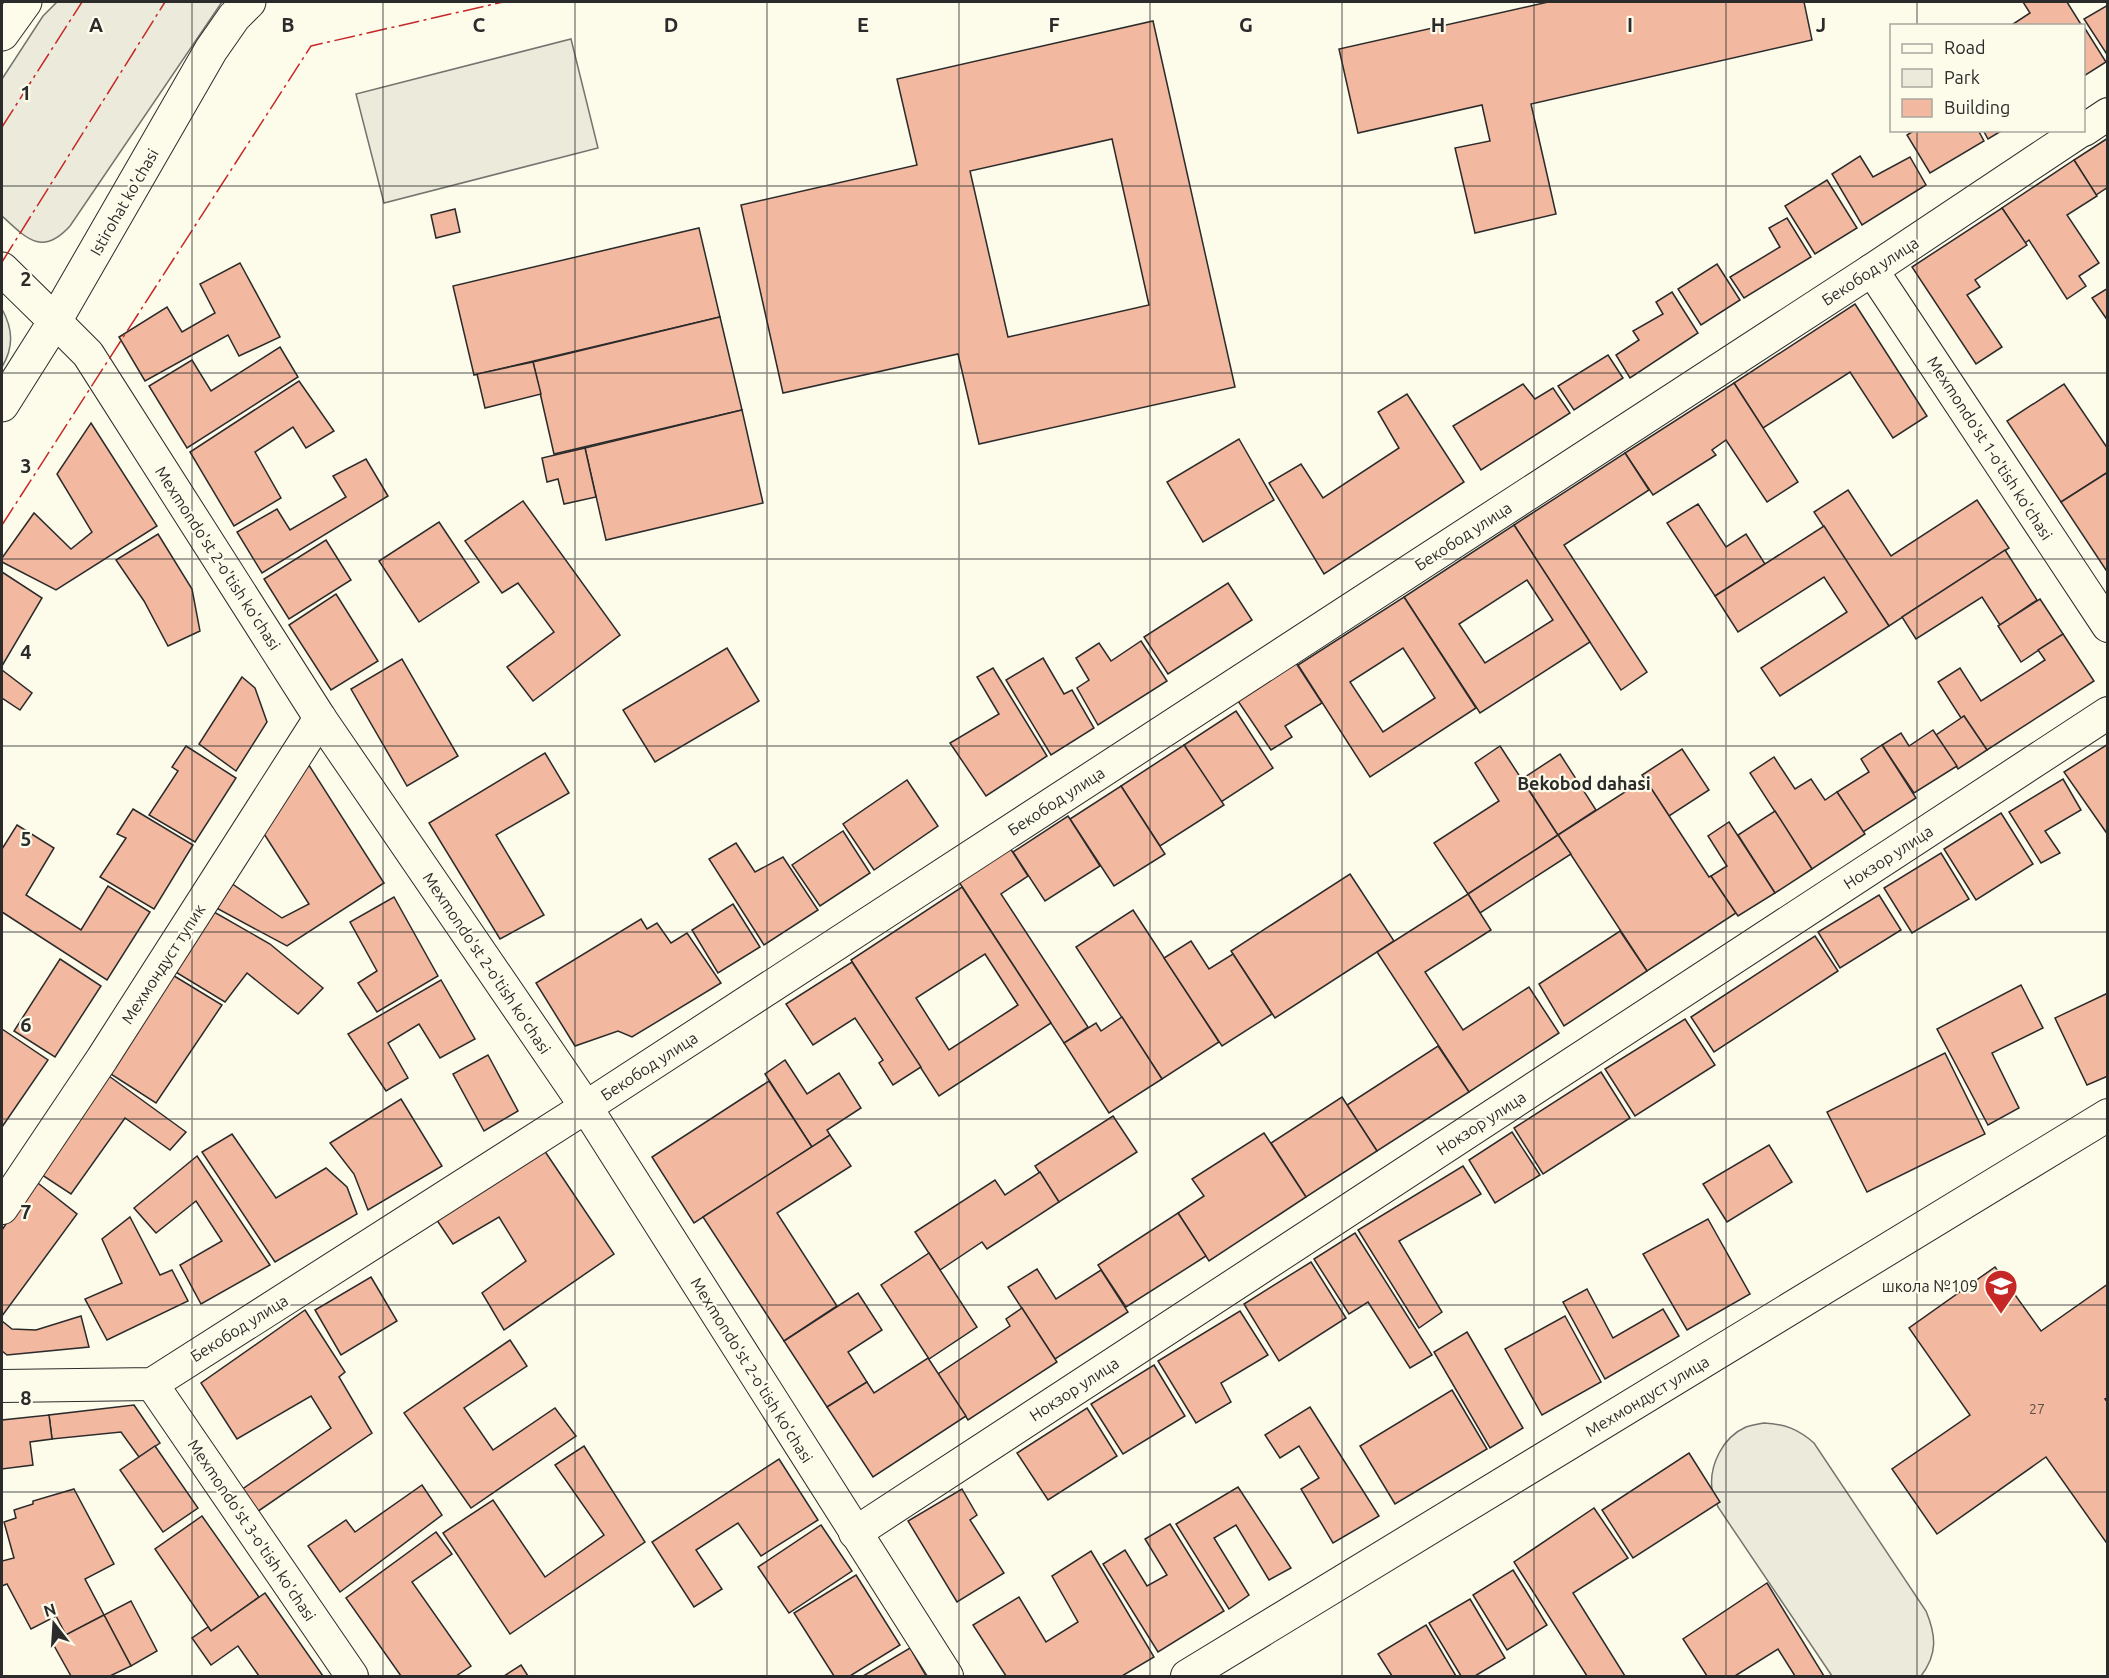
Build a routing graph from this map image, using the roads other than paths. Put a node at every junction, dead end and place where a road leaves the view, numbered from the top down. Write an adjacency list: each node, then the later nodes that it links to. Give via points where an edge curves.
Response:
1 (25, 2): 3 (main road)
2 (249, 2): 9 (main road, Istirohat ko'chasi, via 211,50)
3 (2, 34)
4 (2108, 114): 5 (street, Бекобод улица)
5 (2085, 129)
6 (2080, 132): 8 (street, Бекобод улица)
7 (2, 269): 9 (main road, Mexmondo'st 2-o'tish ko'chasi)
8 (1872, 270): 11 (street, Mexmondo'st 1-o'tish ko'chasi); 14 (street, Бекобод улица)
9 (55, 321): 10 (main road, Istirohat ko'chasi); 13 (street, Mexmondo'st 2-o'tish ko'chasi, via 88,354)
10 (2, 405)
11 (2108, 626)
12 (2108, 713): 19 (street, Нокзор улица)
13 (320, 718): 14 (street, Mexmondo'st 2-o'tish ko'chasi); 16 (street, Мехмондуст тупик)
14 (586, 1107): 17 (street, Бекобод улица); 19 (street, Mexmondo'st 2-o'tish ko'chasi)
15 (2108, 1115): 22 (street, Мехмондуст улица)
16 (2, 1208)
17 (152, 1384): 18 (street); 20 (street, Mexmondo'st 3-o'tish ko'chasi)
18 (2, 1386)
19 (855, 1533): 21 (street, Mexmondo'st 2-o'tish ko'chasi)
20 (352, 1677)
21 (947, 1677)
22 (1187, 1677)

